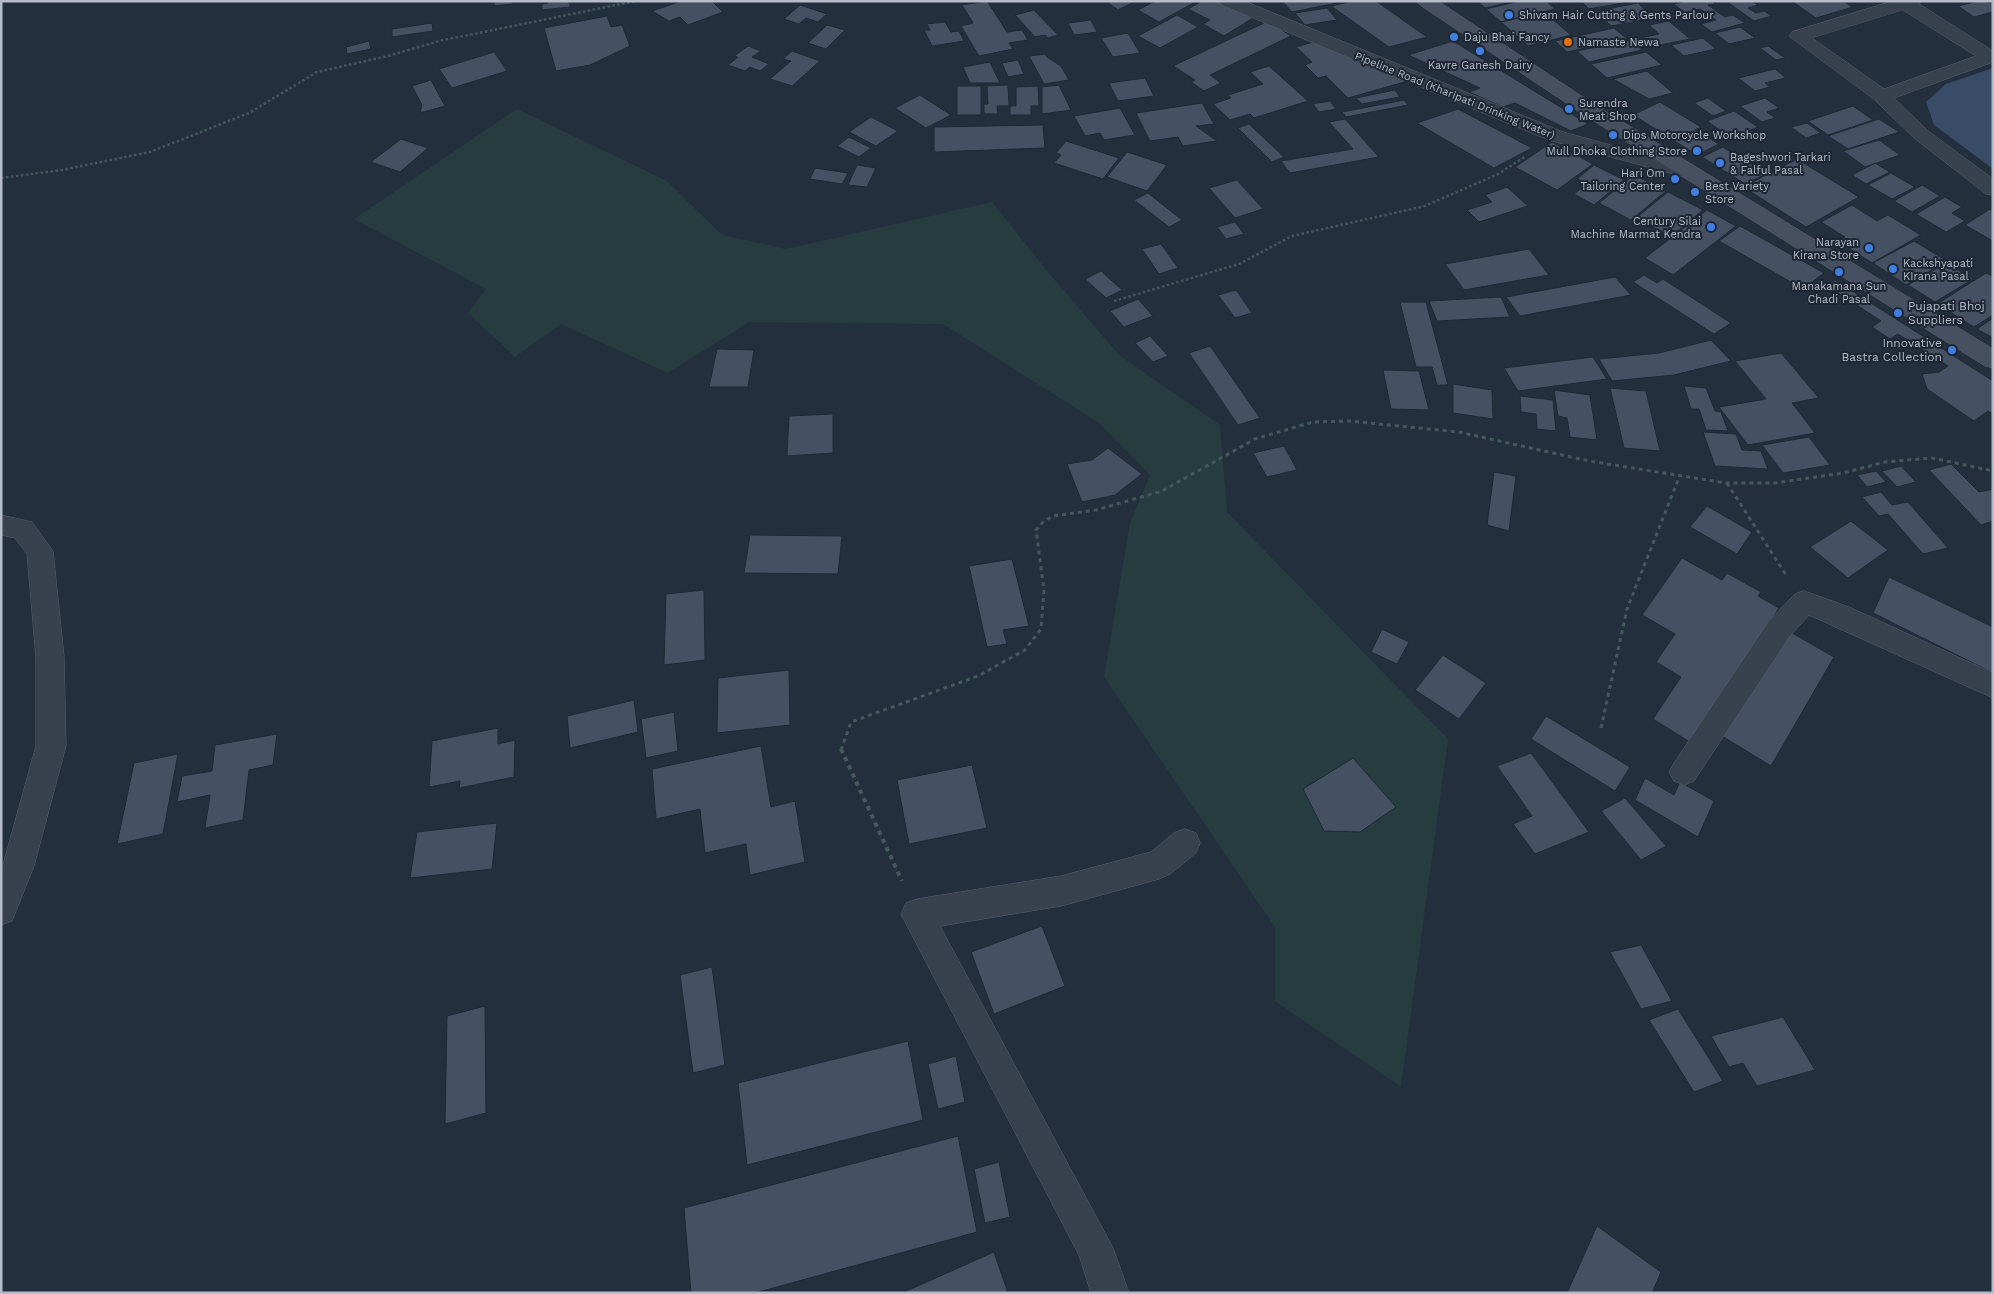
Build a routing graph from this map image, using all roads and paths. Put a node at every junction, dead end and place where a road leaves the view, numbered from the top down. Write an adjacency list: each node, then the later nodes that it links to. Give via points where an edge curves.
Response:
1 (636, 1): 9 (path, via 439,41 317,72 249,113 150,152 62,170)
2 (1228, 1): 7 (street, Pipeline Road (Kharipati Drinking Water))
3 (1426, 1): 8 (main road)
4 (1907, 2): 5 (street); 6 (street, via 1798,36)
5 (1991, 56): 6 (street)
6 (1882, 96): 10 (street, via 1920,133)
7 (1556, 136): 8 (street, Pipeline Road (Kharipati Drinking Water)); 11 (path, via 1498,174 1425,206 1292,236 1240,264)
8 (1688, 172): 12 (main road)
9 (1, 178)
10 (1993, 189)
11 (1114, 300)
12 (1993, 360)
13 (1993, 471): 15 (path, via 1932,458 1885,462 1843,473 1774,483)
14 (1680, 475): 15 (path); 19 (path, via 1627,609); 23 (path, via 1590,461 1459,432 1349,421 1313,422 1254,439 1162,491 1096,510 1053,516 1036,530 1044,590 1041,629 1026,650 978,676 851,722 840,750)
15 (1726, 483): 17 (path)
16 (1, 525): 22 (street, via 23,529 40,551 50,657 51,746 19,866)
17 (1804, 602): 18 (street); 20 (street, via 1779,628)
18 (1993, 686)
19 (1601, 728)
20 (1684, 772)
21 (1185, 843): 23 (street, via 1159,864 1061,891)
22 (1, 910)
23 (917, 914): 24 (street, via 1096,1248)
24 (1110, 1293)

